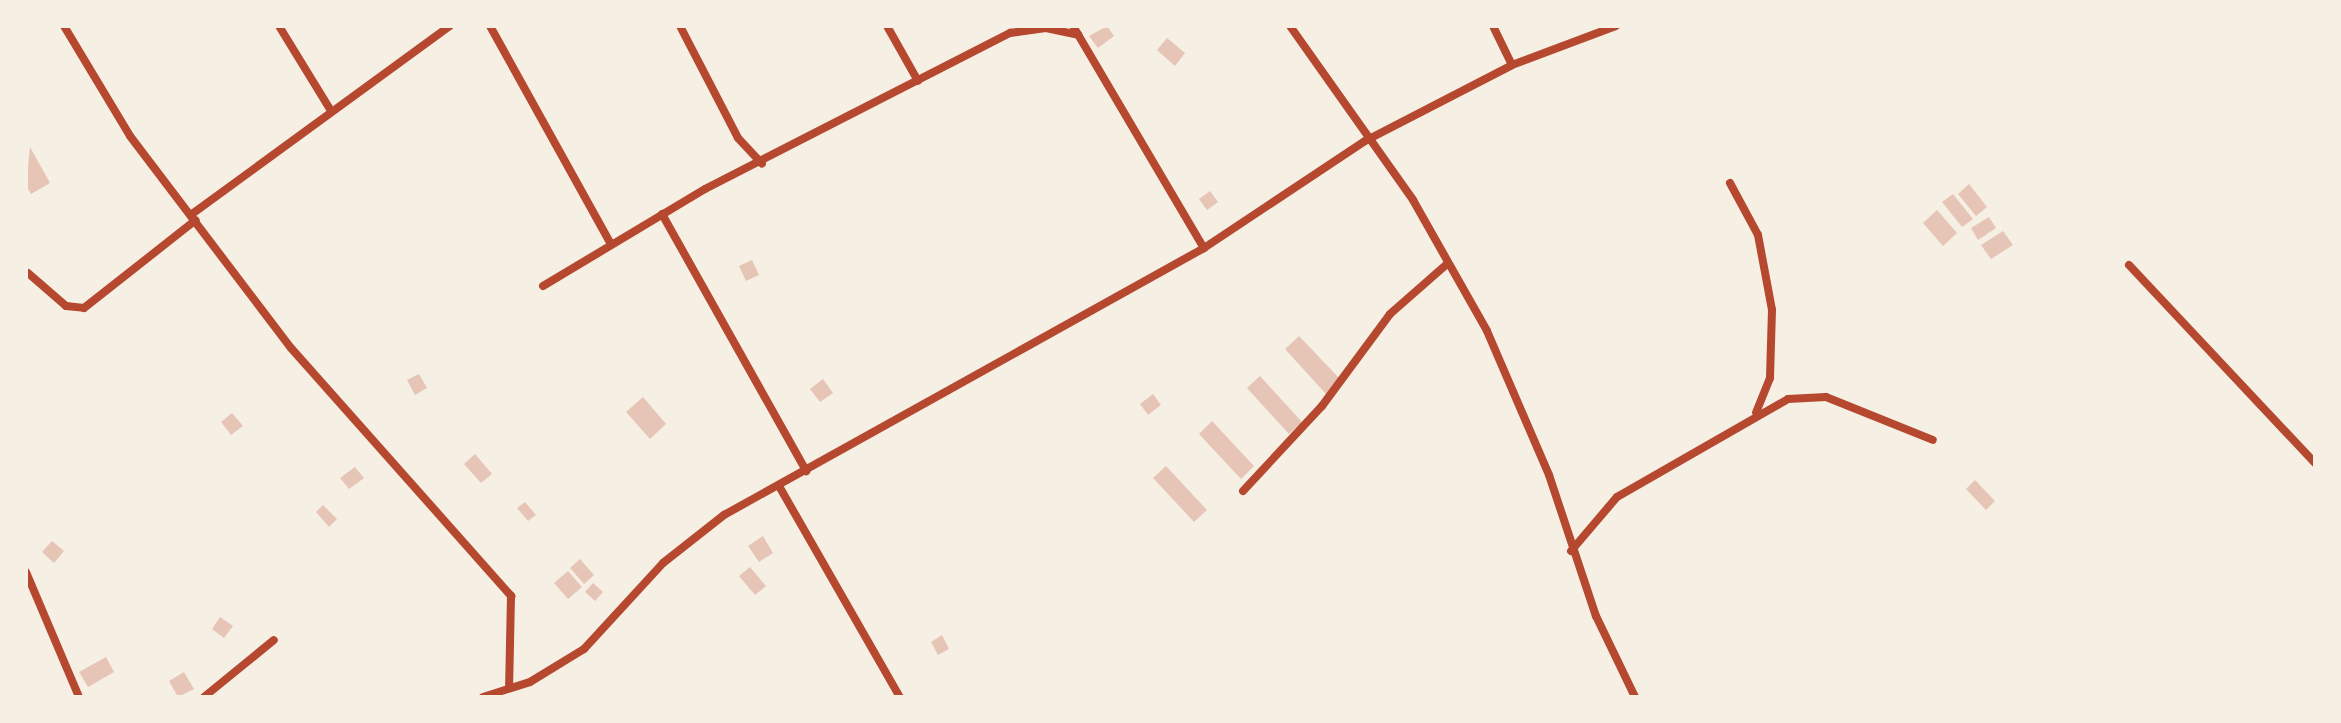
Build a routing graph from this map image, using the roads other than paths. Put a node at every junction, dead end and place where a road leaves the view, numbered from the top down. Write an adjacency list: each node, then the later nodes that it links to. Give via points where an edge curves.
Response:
1 (64, 26): 18 (street, via 130,136)
2 (279, 26): 13 (street)
3 (450, 26): 13 (street)
4 (490, 26): 19 (street)
5 (680, 26): 15 (street, via 738,138)
6 (887, 26): 12 (street)
7 (1290, 26): 14 (street)
8 (1493, 26): 11 (street)
9 (1616, 26): 11 (street)
10 (1075, 30): 12 (street, via 1019,31); 20 (street)
11 (1512, 65): 14 (street)
12 (918, 81): 15 (street)
13 (331, 111): 18 (street)
14 (1365, 141): 20 (street); 21 (street, via 1413,200)
15 (762, 164): 17 (street)
16 (1730, 183): 25 (street, via 1758,235 1772,310 1770,378)
17 (662, 214): 19 (street); 28 (street)
18 (194, 217): 23 (street, via 84,308 66,306); 35 (street, via 291,348 511,596)
19 (611, 244): 24 (street)
20 (1204, 248): 28 (street)
21 (1448, 263): 30 (street, via 1384,321 1322,406); 31 (street, via 1549,475)
22 (2129, 265): 27 (street)
23 (28, 273)
24 (543, 286)
25 (1756, 412): 26 (street, via 1798,397 1826,397); 31 (street, via 1617,497)
26 (1933, 440)
27 (2315, 463)
28 (806, 471): 29 (street)
29 (779, 486): 35 (street, via 724,515 663,563 584,649); 39 (street)
30 (1243, 491)
31 (1571, 551): 40 (street)
32 (26, 572): 33 (street)
33 (30, 592): 36 (street)
34 (274, 640): 37 (street)
35 (509, 688): 38 (street)
36 (79, 697)
37 (204, 697)
38 (483, 697)
39 (900, 697)
40 (1635, 697)

